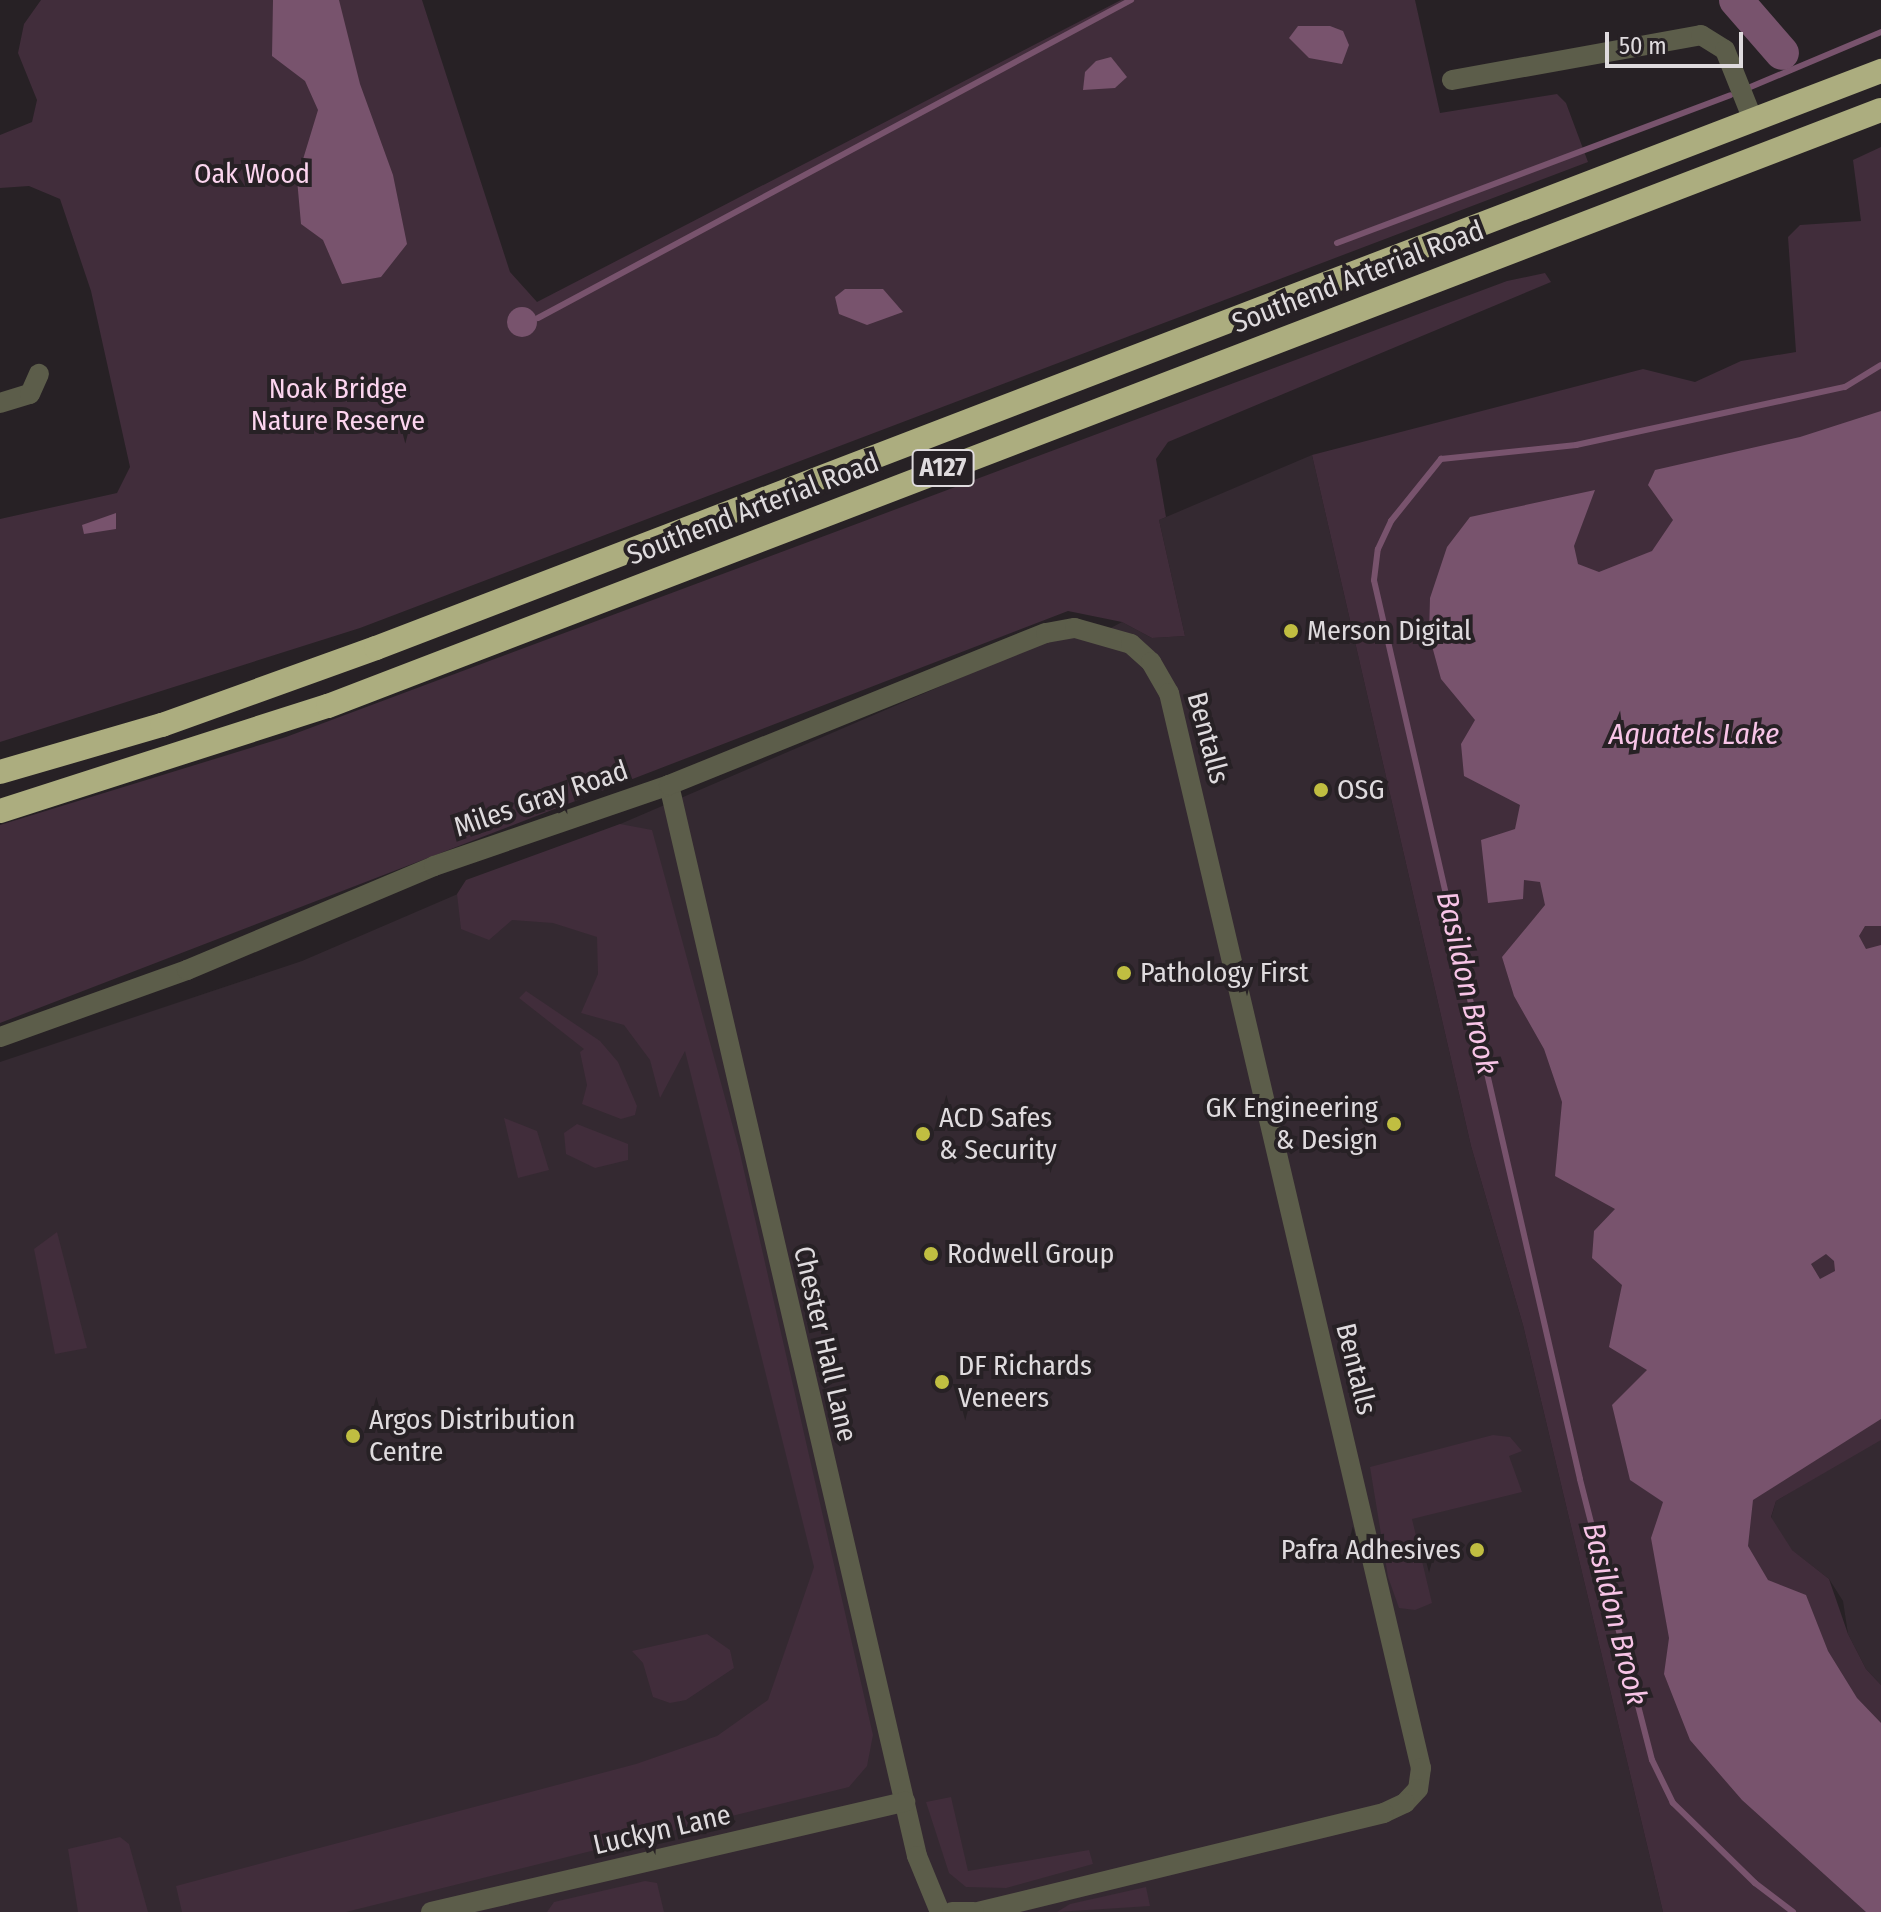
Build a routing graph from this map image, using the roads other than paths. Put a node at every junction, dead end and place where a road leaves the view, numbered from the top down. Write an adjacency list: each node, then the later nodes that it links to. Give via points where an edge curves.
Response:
1 (1881, 70): 4 (highway, Southend Arterial Road / A127)
2 (1452, 80): 4 (street, via 1701,35 1725,50)
3 (1881, 110): 10 (highway, Southend Arterial Road / A127, via 328,706)
4 (1753, 120): 8 (highway, Southend Arterial Road / A127, via 376,648 162,725)
5 (39, 374): 6 (street, via 30,394)
6 (0, 403)
7 (1103, 632): 9 (street, Miles Gray Road, via 1075,628 1046,633); 13 (street, Bentalls, via 1131,644 1151,662 1169,693 1421,1768 1418,1789 1384,1813 1152,1867)
8 (0, 772)
9 (669, 785): 11 (street, Miles Gray Road, via 434,866 187,970); 12 (street, Chester Hall Lane)
10 (0, 811)
11 (0, 1037)
12 (905, 1802): 14 (street, Luckyn Lane); 15 (street, Chester Hall Lane, via 917,1856)
13 (1066, 1893): 17 (street, Bentalls); 18 (street, Bentalls)
14 (431, 1912)
15 (940, 1912)
16 (952, 1912): 17 (street, Bentalls)
17 (977, 1912)
18 (1038, 1912)

